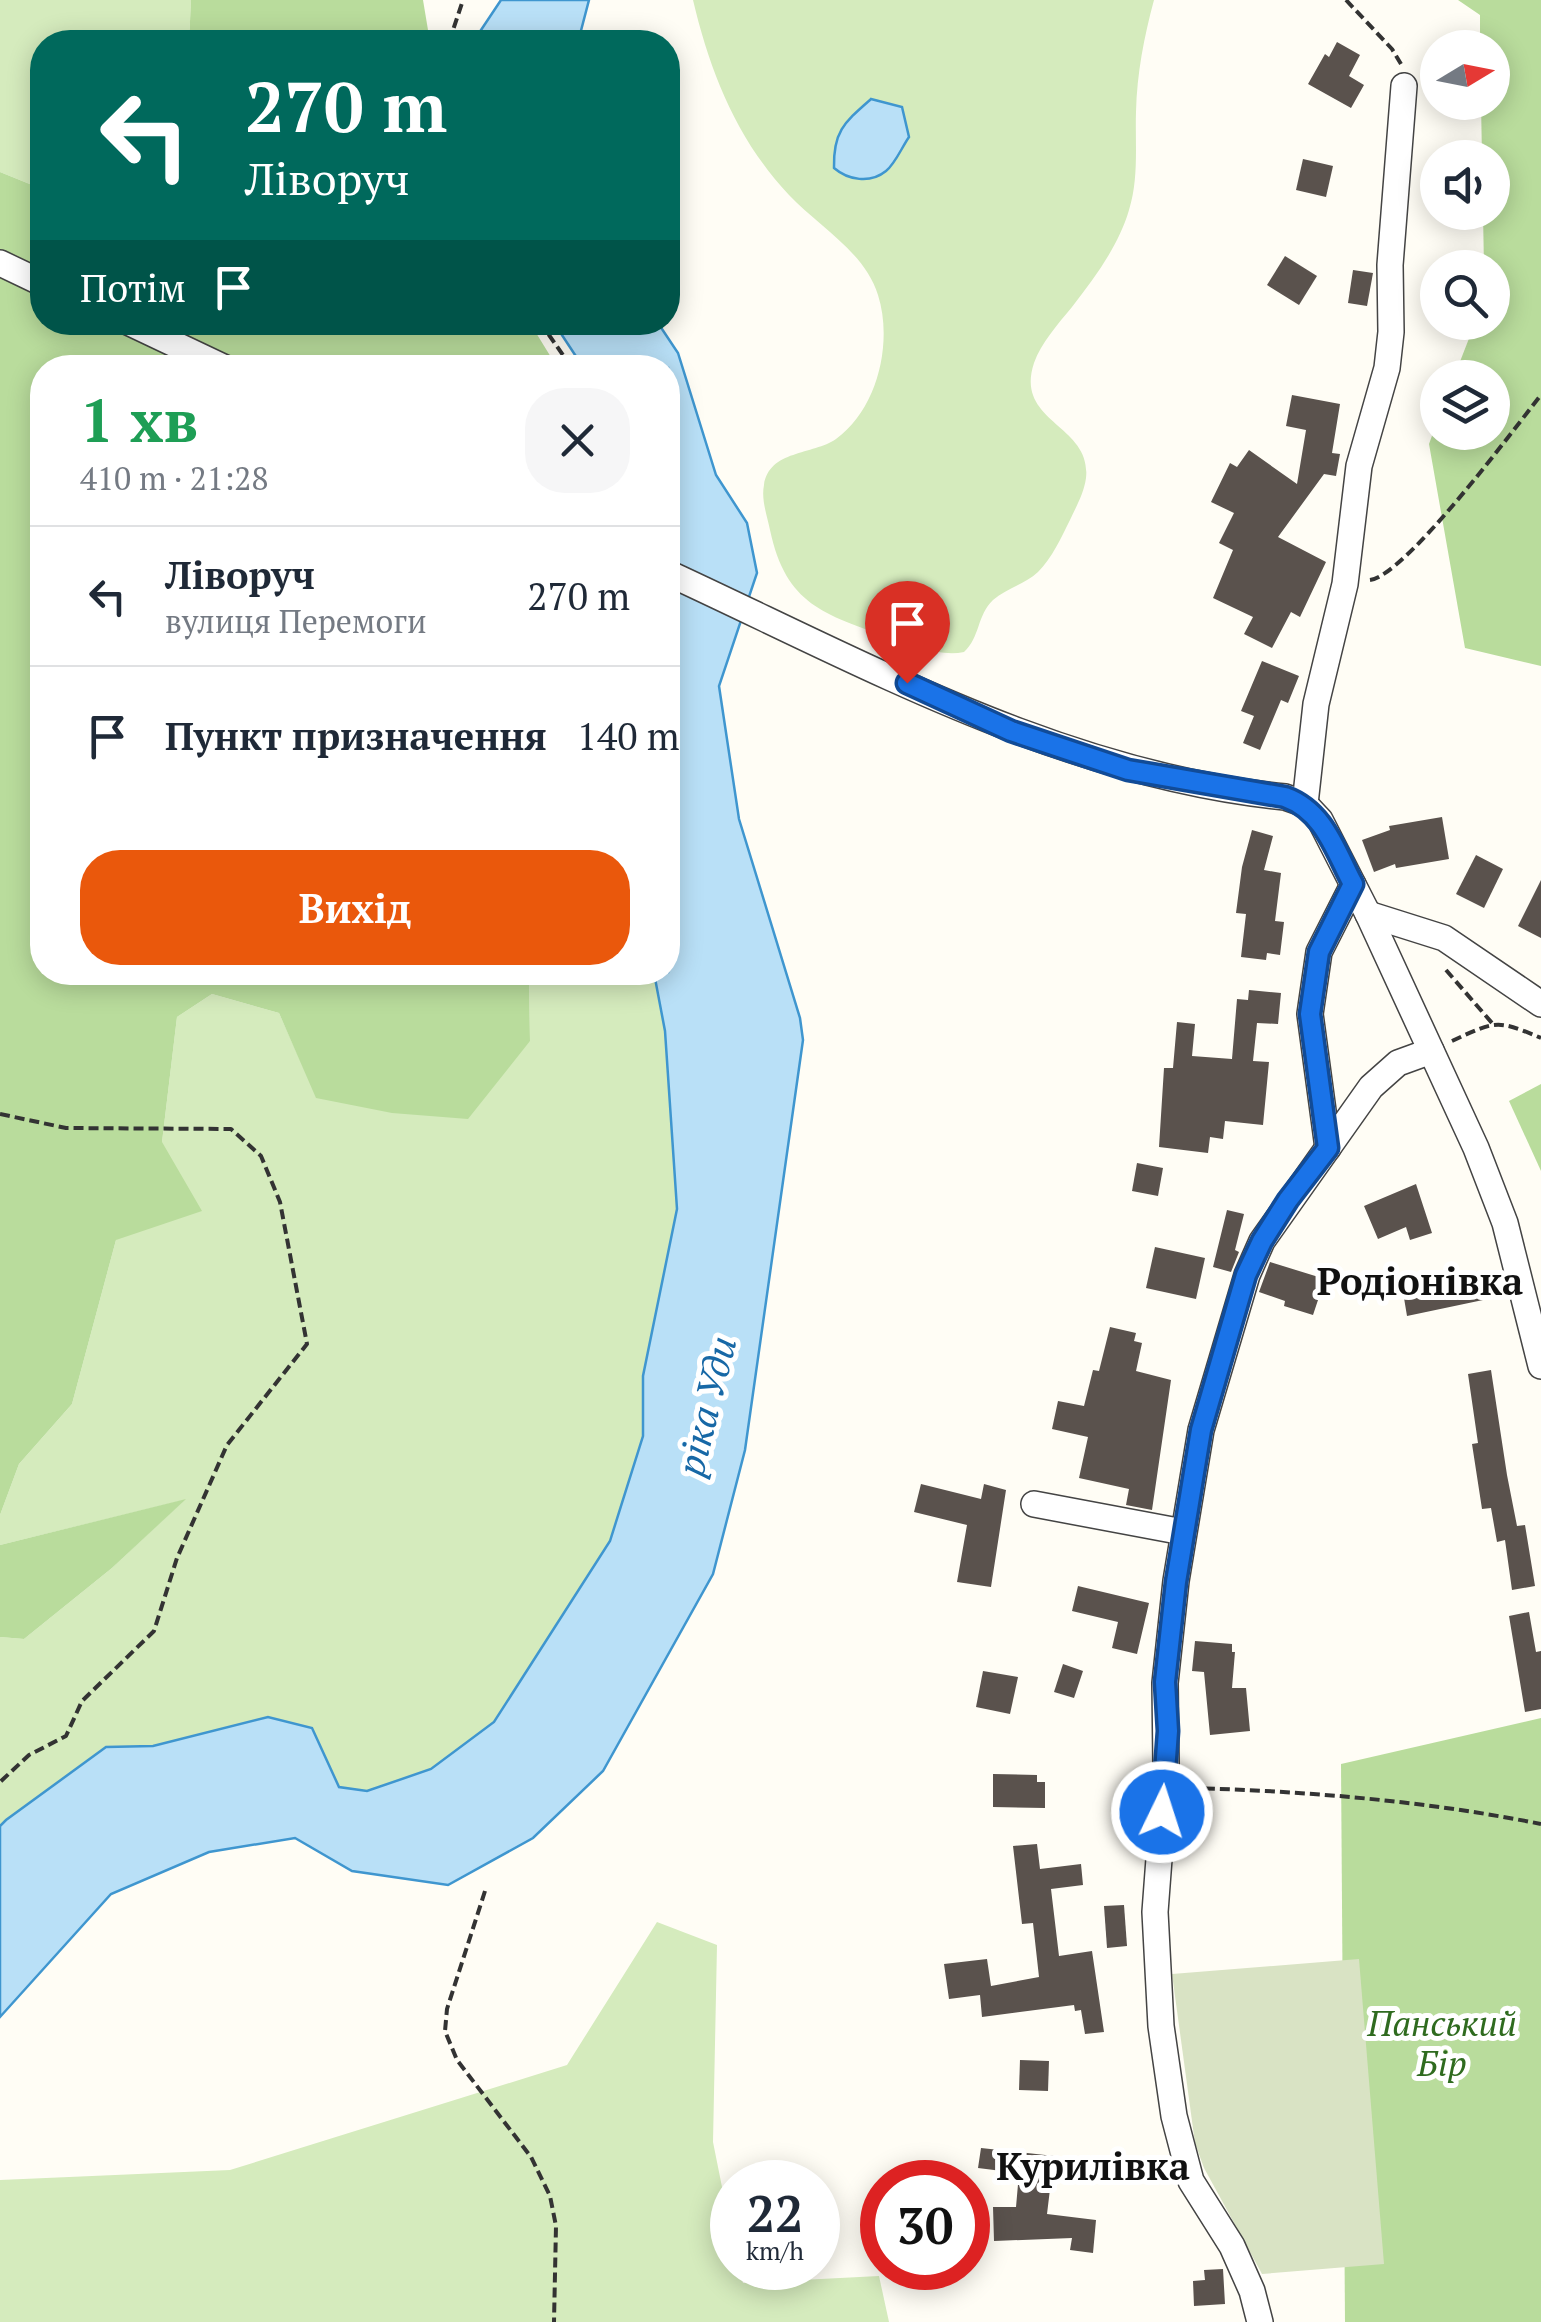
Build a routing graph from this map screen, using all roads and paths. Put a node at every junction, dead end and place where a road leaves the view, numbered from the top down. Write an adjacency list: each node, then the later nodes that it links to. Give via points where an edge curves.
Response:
1 (463, 0): 3 (path)
2 (1346, 0): 4 (path, via 1398,57)
3 (453, 30)
4 (1404, 86): 11 (street, via 1387,368 1358,466)
5 (0, 263): 6 (street)
6 (30, 277)
7 (155, 335): 8 (street)
8 (198, 355)
9 (1541, 395): 11 (path, via 1393,567 1381,578)
10 (680, 579): 12 (street, via 1011,731 1128,770)
11 (1345, 584): 12 (street, via 1316,704)
12 (1304, 804): 13 (street, via 1320,820)
13 (1353, 884): 14 (street); 21 (street, via 1319,952 1310,1014)
14 (1368, 914): 16 (street, via 1444,938); 19 (street)
15 (1441, 964): 17 (path)
16 (1541, 1004)
17 (1492, 1023): 18 (path); 19 (path)
18 (1541, 1038)
19 (1431, 1051): 21 (street, via 1398,1063 1370,1087); 22 (street, via 1497,1197)
20 (0, 1114): 25 (path, via 66,1128 231,1129 261,1156 280,1202 307,1344 227,1445 177,1558 154,1631 82,1701 66,1736 29,1755)
21 (1328, 1148): 24 (street, via 1288,1200 1246,1275 1201,1430)
22 (1541, 1366)
23 (1034, 1504): 24 (street)
24 (1184, 1532): 26 (street, via 1165,1682)
25 (0, 1782)
26 (1165, 1787): 27 (path, via 1274,1791); 30 (street, via 1154,1912 1174,2116 1191,2181 1232,2246)
27 (1541, 1824)
28 (485, 1890): 29 (path, via 445,2032 457,2060 531,2157 550,2196 556,2226)
29 (554, 2322)
30 (1260, 2322)

